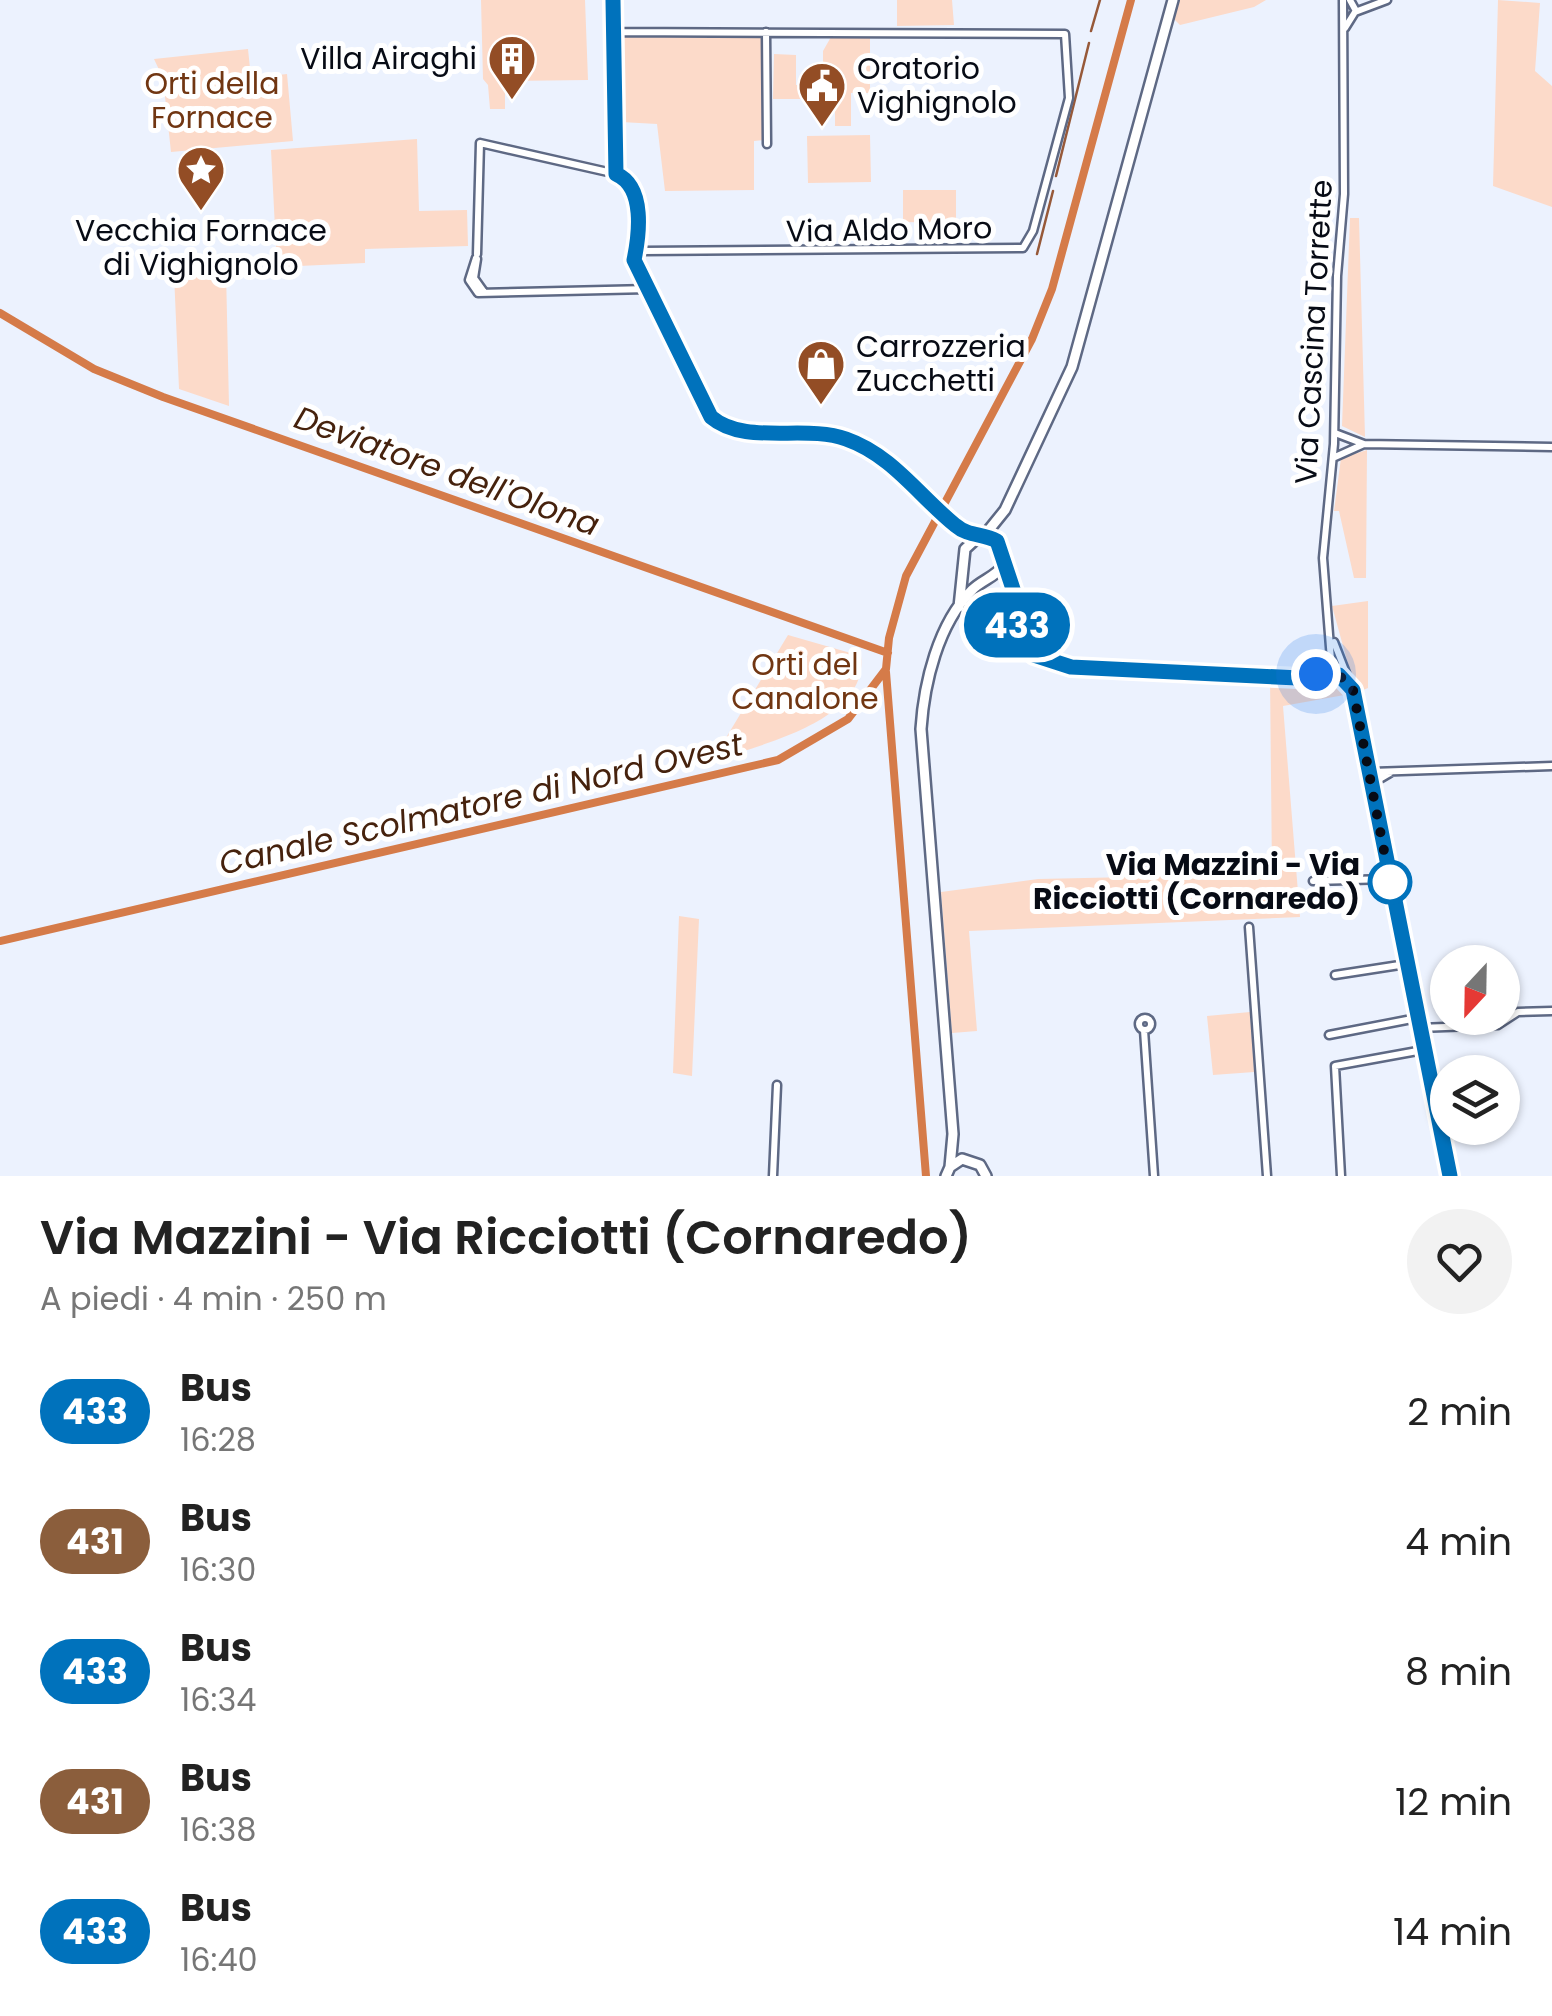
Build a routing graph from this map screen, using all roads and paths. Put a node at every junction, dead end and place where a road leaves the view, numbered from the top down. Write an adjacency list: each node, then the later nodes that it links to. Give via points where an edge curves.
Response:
1 (614, 0): 5 (street)
2 (1172, 0): 15 (main road, via 1072,367)
3 (1387, 0): 4 (street)
4 (1349, 6): 11 (street, Via Cascina Torrette)
5 (615, 32): 6 (street); 8 (street)
6 (766, 32): 7 (street); 9 (street, Via Aldo Moro, via 1064,34 1068,98 1028,244 1014,251)
7 (767, 144)
8 (616, 174): 9 (street, via 636,196); 10 (street, via 480,143 474,278 486,292)
9 (642, 255): 10 (street)
10 (649, 288): 16 (street, via 700,402 716,422 853,441 884,460)
11 (1335, 432): 12 (street); 14 (street, Via Cascina Torrette)
12 (1364, 444): 13 (street); 14 (street)
13 (1552, 447)
14 (1334, 458): 25 (street, Via Cascina Torrette, via 1322,558)
15 (1004, 510): 17 (main road); 18 (main road)
16 (952, 524): 17 (street); 19 (street)
17 (980, 537): 18 (main road); 19 (main road)
18 (1001, 546): 20 (main road)
19 (964, 553): 21 (main road)
20 (1004, 560): 22 (main road); 23 (street)
21 (966, 568): 22 (main road); 24 (main road)
22 (990, 576): 23 (street); 24 (main road)
23 (1014, 592): 28 (street, via 1023,645 1060,666)
24 (959, 607): 43 (main road, via 930,671 920,730)
25 (1332, 636): 26 (street, Via Cascina Torrette); 27 (street, Via Cascina Torrette)
26 (1329, 662): 27 (street); 27 (street); 28 (street)
27 (1338, 669): 28 (street); 30 (street, via 1351,686)
28 (1308, 678)
29 (1552, 766): 30 (street)
30 (1375, 773): 31 (street)
31 (1389, 879): 32 (street); 34 (street)
32 (1314, 881)
33 (1249, 927): 49 (street)
34 (1406, 964): 35 (street); 37 (street)
35 (1335, 974)
36 (1552, 1010): 38 (street, via 1518,1012 1498,1025)
37 (1417, 1018): 38 (street); 40 (street)
38 (1419, 1028): 41 (street)
39 (1144, 1030): 48 (street)
40 (1329, 1035)
41 (1423, 1050): 50 (street, via 1334,1066); 51 (street)
42 (777, 1084): 46 (street)
43 (954, 1134): 44 (main road); 45 (main road)
44 (970, 1159): 45 (main road); 47 (main road)
45 (948, 1172)
46 (772, 1176)
47 (986, 1176)
48 (1154, 1176)
49 (1267, 1176)
50 (1341, 1176)
51 (1450, 1176)

